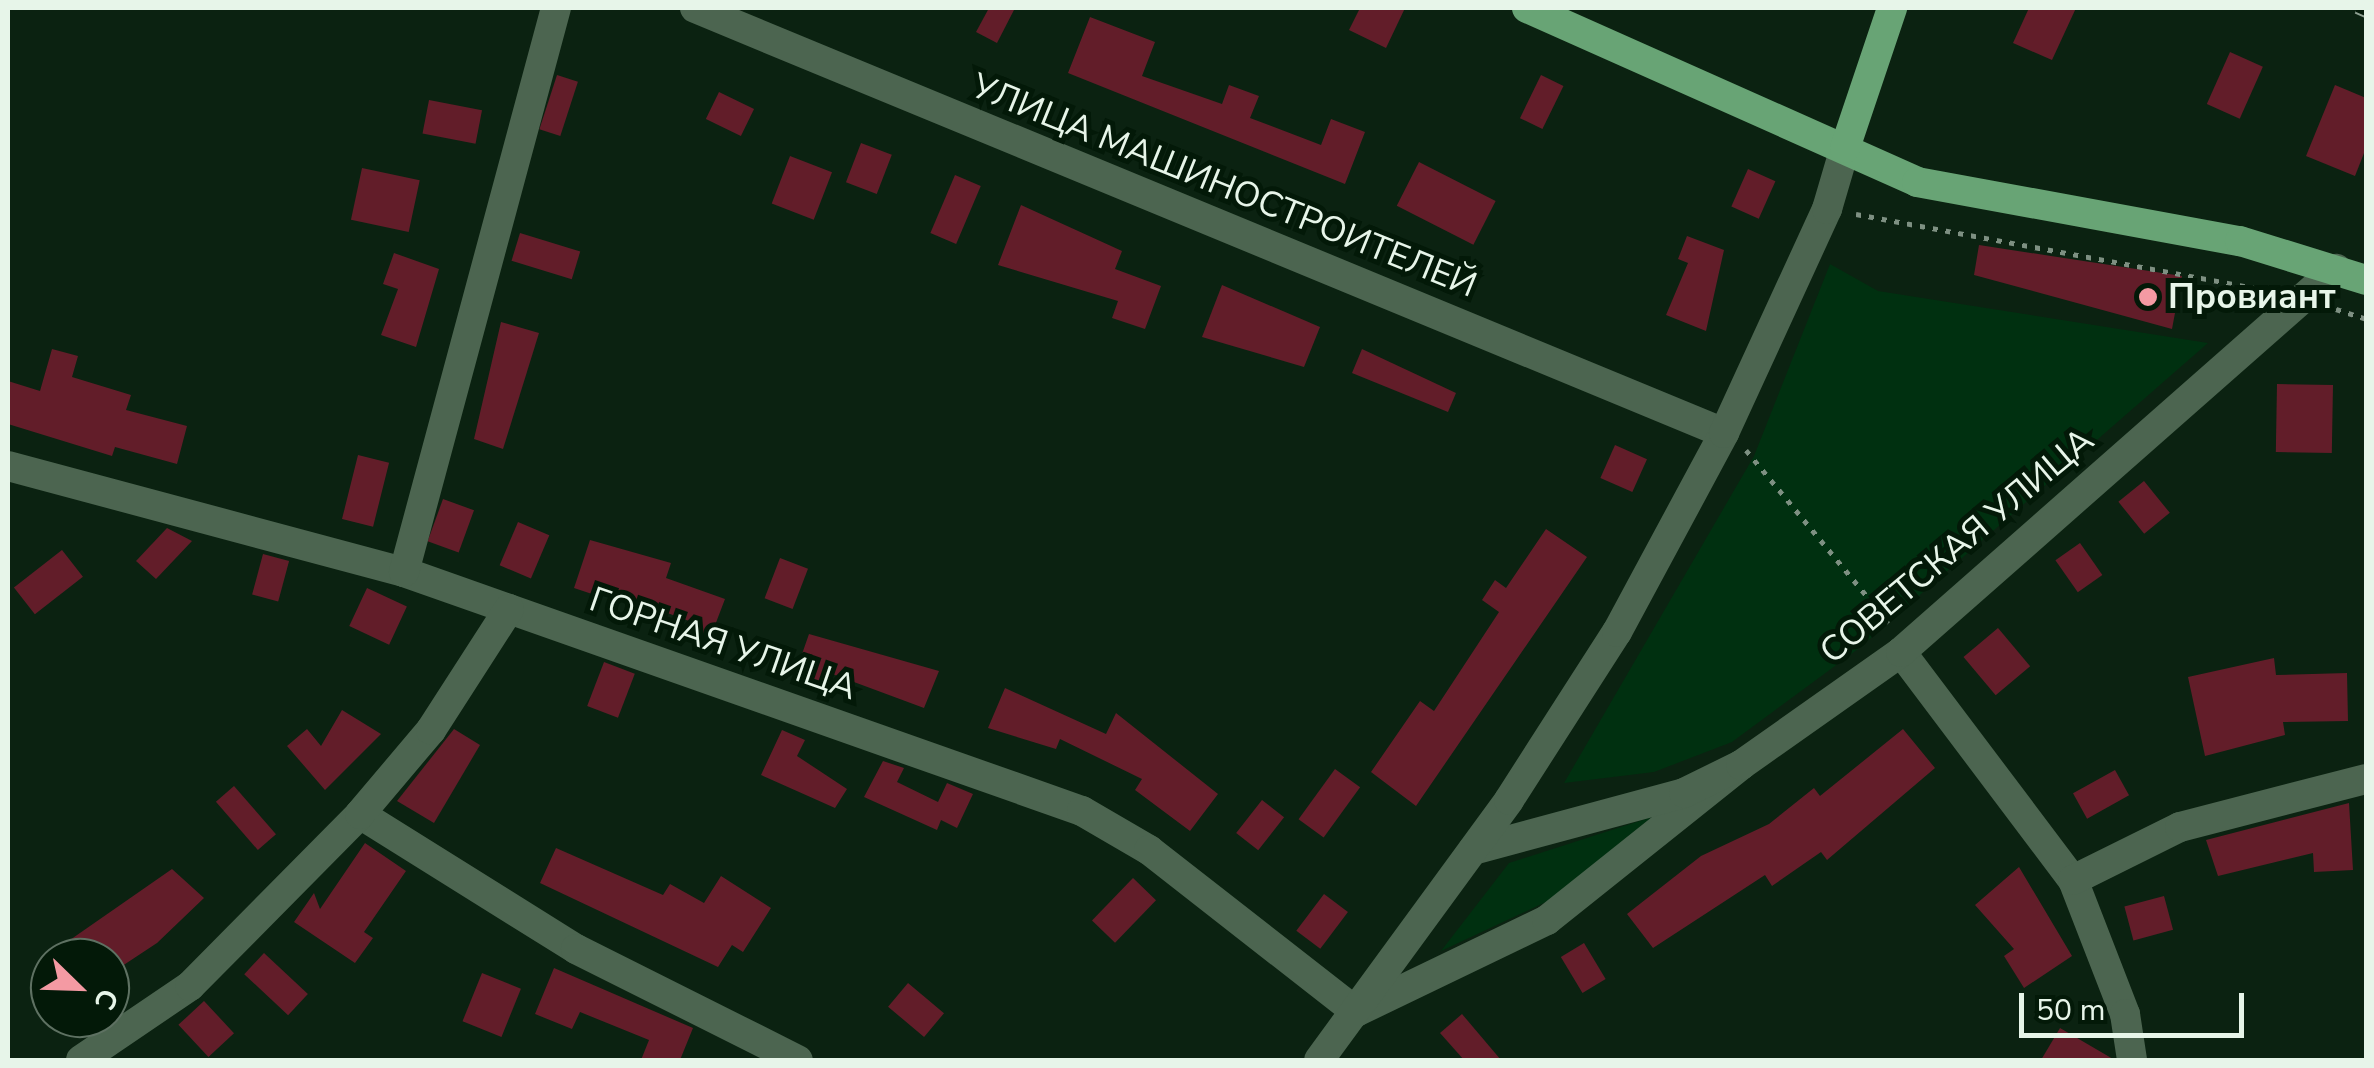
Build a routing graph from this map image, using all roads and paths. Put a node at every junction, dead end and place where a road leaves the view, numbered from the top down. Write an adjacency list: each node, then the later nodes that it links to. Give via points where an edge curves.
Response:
1 (556, 8): 13 (street)
2 (695, 8): 11 (street, УЛИЦА МАШИНОСТРОИТЕЛЕЙ)
3 (1527, 8): 5 (main road)
4 (1892, 8): 5 (main road)
5 (1845, 148): 6 (street); 7 (main road, via 1951,192 2130,218)
6 (1827, 209): 9 (path); 11 (street)
7 (2336, 269): 8 (main road); 9 (street, СОВЕТСКАЯ УЛИЦА)
8 (2366, 280)
9 (2302, 297): 10 (path); 15 (street, СОВЕТСКАЯ УЛИЦА)
10 (2366, 319)
11 (1724, 433): 15 (path, via 1754,456 1876,607); 19 (street, via 1617,632)
12 (8, 466): 13 (street, ГОРНАЯ УЛИЦА)
13 (404, 572): 14 (street, ГОРНАЯ УЛИЦА)
14 (509, 609): 18 (street, via 432,730); 21 (street, ГОРНАЯ УЛИЦА, via 1082,811 1149,850)
15 (1902, 652): 16 (street, СОВЕТСКАЯ УЛИЦА); 20 (street)
16 (1742, 764): 19 (street, СОВЕТСКАЯ УЛИЦА, via 1684,793); 21 (street, via 1547,920)
17 (2366, 779): 20 (street, via 2180,826)
18 (360, 814): 22 (street, via 190,986); 23 (street, via 576,949)
19 (1474, 850): 21 (street)
20 (2073, 880): 25 (street, via 2125,1014)
21 (1356, 1012): 24 (street)
22 (81, 1060)
23 (798, 1060)
24 (1319, 1060)
25 (2132, 1060)

